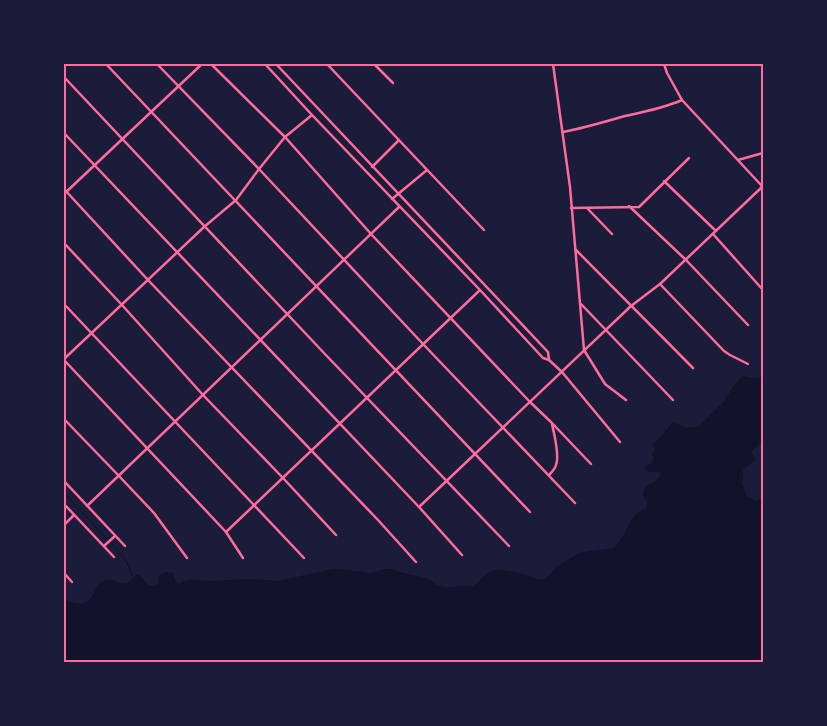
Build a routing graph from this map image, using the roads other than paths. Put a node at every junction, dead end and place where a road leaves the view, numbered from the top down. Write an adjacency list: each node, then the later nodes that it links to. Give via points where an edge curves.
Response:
1 (106, 64): 17 (street)
2 (157, 64): 15 (street)
3 (202, 64): 15 (street)
4 (212, 64): 21 (street)
5 (265, 64): 18 (street)
6 (276, 64): 12 (street)
7 (284, 64): 12 (street)
8 (327, 64): 23 (street)
9 (374, 64): 14 (street)
10 (553, 64): 19 (street)
11 (664, 64): 16 (street)
12 (280, 68): 28 (street)
13 (64, 77): 22 (street)
14 (392, 83)
15 (178, 86): 17 (street); 29 (street)
16 (682, 100): 19 (street); 26 (street)
17 (151, 112): 22 (street); 35 (street)
18 (312, 115): 21 (street); 34 (street)
19 (563, 132): 38 (street)
20 (64, 133): 27 (street)
21 (285, 136): 29 (street); 43 (street)
22 (122, 139): 27 (street); 40 (street)
23 (399, 140): 28 (street); 30 (street)
24 (763, 153): 26 (street)
25 (688, 158): 31 (street)
26 (738, 160): 42 (street, via 762,187)
27 (94, 165): 32 (street); 48 (street)
28 (372, 167): 33 (street)
29 (259, 169): 35 (street); 49 (street)
30 (427, 170): 33 (street); 41 (street)
31 (664, 182): 36 (street, via 639,207); 42 (street)
32 (64, 192): 51 (street)
33 (398, 193): 34 (street); 69 (street, via 548,352)
34 (392, 199): 37 (street)
35 (236, 200): 40 (street); 53 (street)
36 (630, 206): 39 (street); 50 (street)
37 (399, 207): 43 (street); 54 (street)
38 (571, 208): 39 (street); 47 (street)
39 (587, 208): 44 (street)
40 (204, 227): 48 (street); 60 (street)
41 (484, 230)
42 (716, 231): 45 (street)
43 (371, 234): 49 (street); 61 (street)
44 (612, 234)
45 (712, 234): 50 (street); 55 (street)
46 (64, 242): 58 (street)
47 (575, 249): 56 (street); 59 (street)
48 (177, 253): 51 (street); 65 (street)
49 (344, 260): 53 (street); 66 (street)
50 (686, 260): 52 (street); 62 (street)
51 (148, 280): 58 (street); 71 (street)
52 (660, 284): 59 (street); 70 (street, via 724,351)
53 (316, 286): 60 (street); 73 (street)
54 (480, 290): 61 (street); 69 (street, via 543,358)
55 (763, 290)
56 (580, 303): 63 (street); 67 (street)
57 (64, 304): 64 (street)
58 (122, 304): 64 (street); 75 (street)
59 (631, 306): 63 (street); 72 (street)
60 (288, 314): 65 (street); 76 (street)
61 (451, 318): 66 (street); 79 (street)
62 (748, 325)
63 (605, 330): 67 (street); 78 (street)
64 (92, 333): 68 (street); 81 (street)
65 (260, 340): 71 (street); 83 (street)
66 (423, 344): 73 (street); 84 (street)
67 (584, 350): 74 (street); 77 (street, via 605,384)
68 (64, 360): 86 (street)
69 (549, 360): 74 (street)
70 (748, 364)
71 (232, 367): 75 (street); 87 (street)
72 (693, 368)
73 (396, 370): 76 (street); 88 (street)
74 (562, 372): 79 (street); 85 (street)
75 (203, 395): 81 (street); 92 (street)
76 (367, 398): 83 (street); 93 (street)
77 (626, 400)
78 (672, 400)
79 (530, 402): 82 (street); 84 (street)
80 (64, 419): 90 (street)
81 (175, 422): 86 (street); 97 (street)
82 (551, 422): 89 (street); 91 (street, via 557,460)
83 (339, 424): 87 (street); 99 (street)
84 (503, 427): 88 (street); 91 (street)
85 (620, 442)
86 (147, 449): 90 (street); 103 (street)
87 (311, 450): 92 (street); 114 (street)
88 (475, 454): 93 (street); 100 (street)
89 (591, 464)
90 (119, 476): 98 (street); 111 (street, via 157,517)
91 (549, 476): 96 (street)
92 (283, 478): 97 (street); 104 (street)
93 (447, 480): 99 (street); 108 (street)
94 (64, 481): 98 (street)
95 (64, 504): 101 (street)
96 (575, 504)
97 (254, 505): 103 (street); 113 (street)
98 (87, 506): 105 (street)
99 (419, 507): 109 (street)
100 (530, 512)
101 (74, 515): 102 (street); 106 (street)
102 (64, 525)
103 (226, 532): 112 (street)
104 (336, 535)
105 (115, 536): 106 (street); 107 (street)
106 (105, 545): 110 (street)
107 (125, 546)
108 (509, 546)
109 (462, 555)
110 (114, 557)
111 (187, 558)
112 (243, 558)
113 (304, 558)
114 (416, 562)
115 (64, 573): 116 (street)
116 (72, 582)

